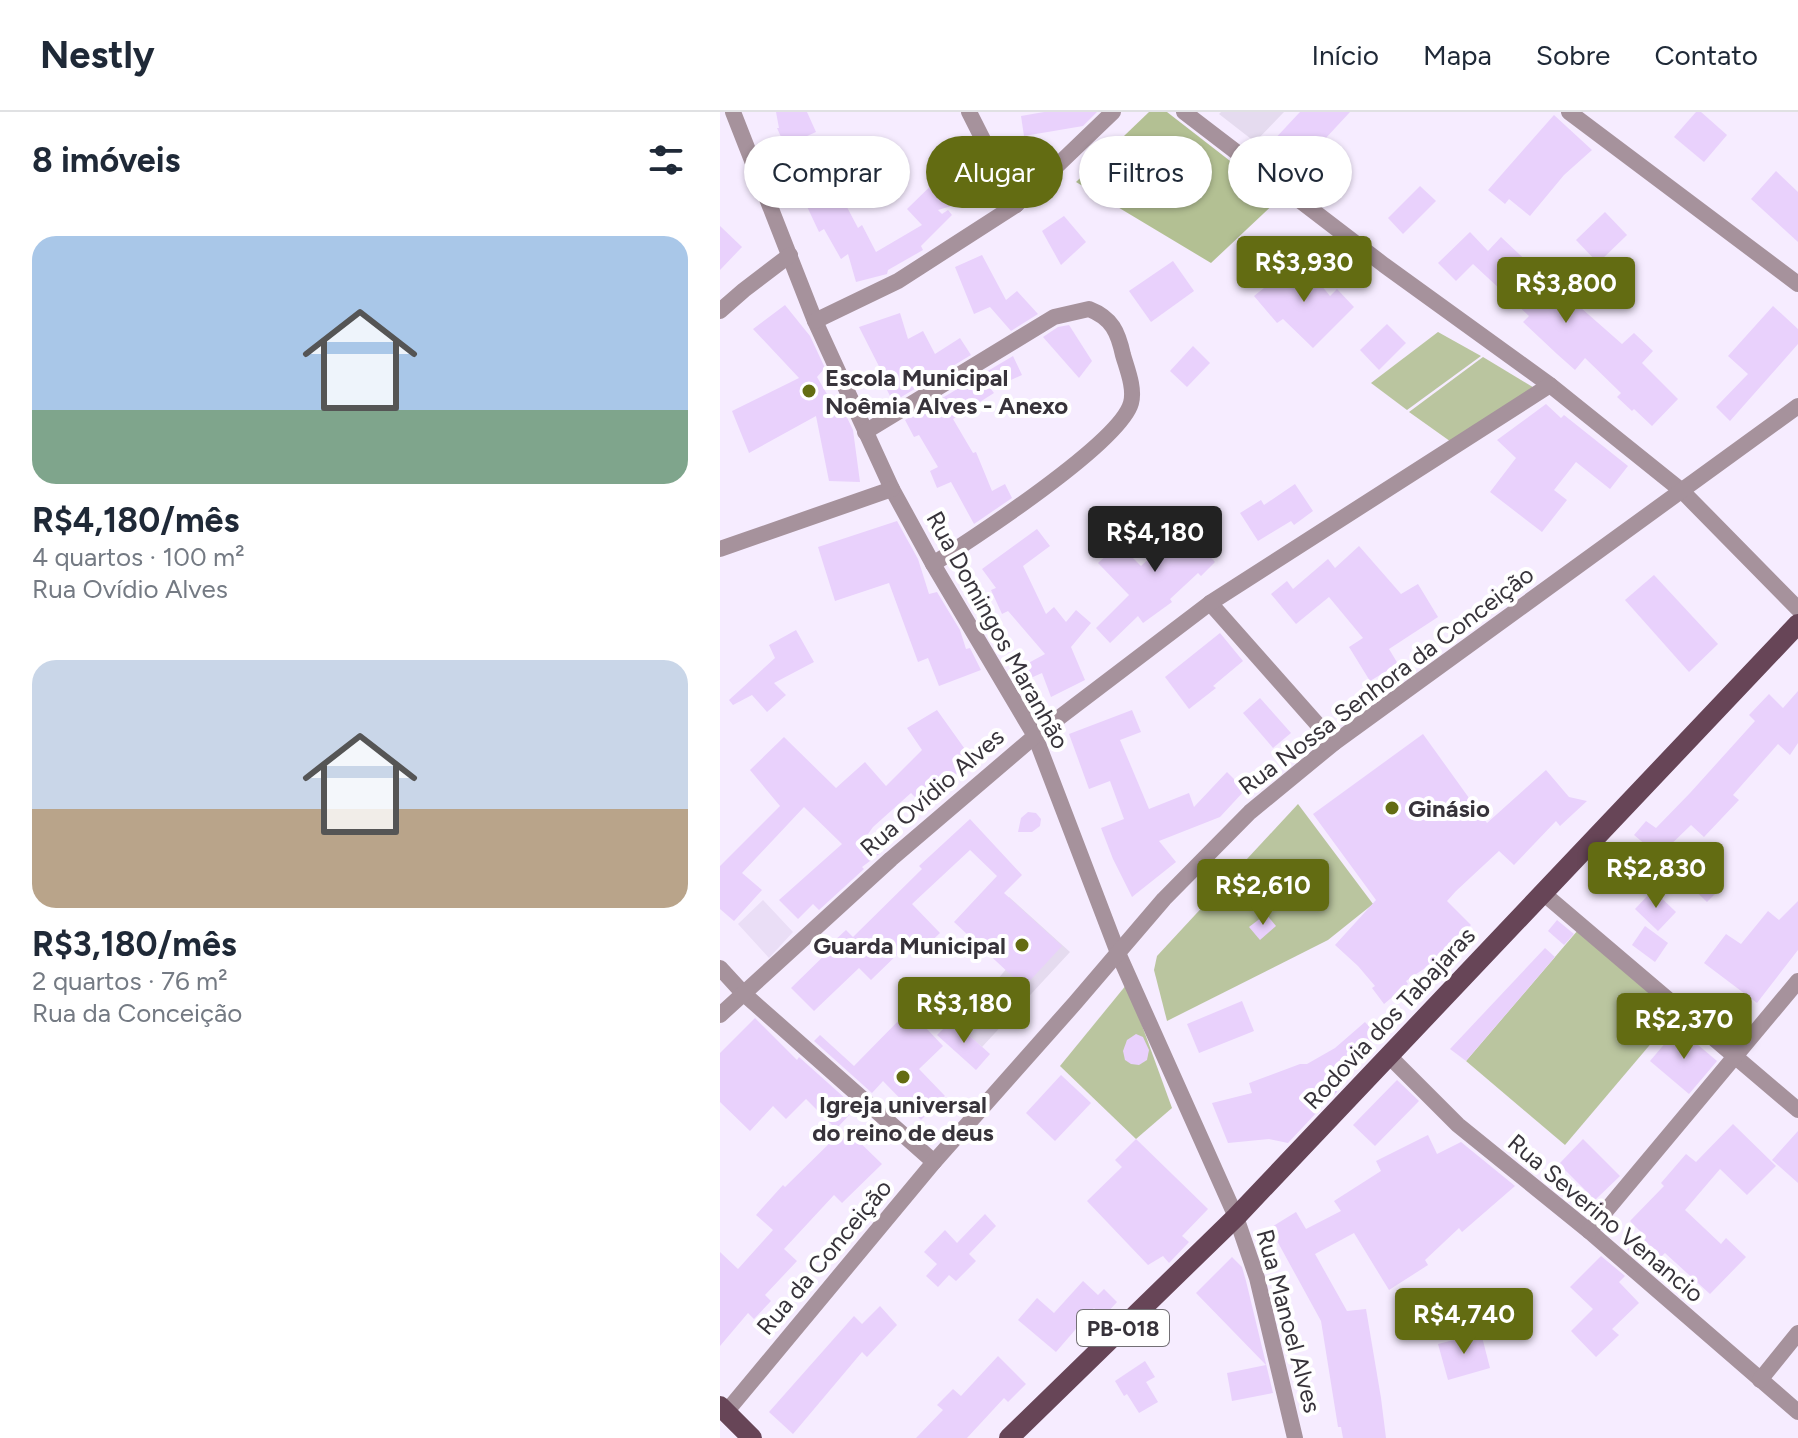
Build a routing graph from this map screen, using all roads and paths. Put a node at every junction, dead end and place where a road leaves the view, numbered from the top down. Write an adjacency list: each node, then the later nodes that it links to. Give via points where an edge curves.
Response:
1 (733, 112): 9 (street, Rua Domingos Maranhão)
2 (969, 112): 6 (street)
3 (1113, 112): 7 (street)
4 (1184, 112): 13 (street)
5 (1569, 112): 10 (street)
6 (981, 136)
7 (1063, 160)
8 (1011, 208): 12 (street, via 898,281)
9 (790, 255): 11 (street); 12 (street, Rua Domingos Maranhão)
10 (1798, 284)
11 (720, 311)
12 (815, 321): 15 (street, Rua Domingos Maranhão)
13 (1550, 385): 17 (street); 20 (street, Rua Ovídio Alves)
14 (1798, 406): 17 (street, Rua Nossa Senhora da Conceição)
15 (865, 432): 16 (street, Rua Domingos Maranhão); 19 (street, via 1054,317 1089,309 1107,318 1118,335 1132,389 1128,411 1067,470)
16 (892, 489): 18 (street); 19 (street, Rua Domingos Maranhão)
17 (1682, 491): 21 (street); 24 (street, Rua Nossa Senhora da Conceição)
18 (720, 549)
19 (933, 564): 23 (street, Rua Domingos Maranhão)
20 (1210, 603): 23 (street, Rua Ovídio Alves); 24 (street)
21 (1798, 609)
22 (1798, 624): 25 (main road, Rodovia dos Tabajaras / PB-018)
23 (1035, 736): 26 (street, Rua Domingos Maranhão); 29 (street, Rua Ovídio Alves)
24 (1334, 743): 26 (street, Rua Nossa Senhora da Conceição, via 1210,850)
25 (1543, 893): 31 (street); 32 (main road, Rodovia dos Tabajaras / PB-018)
26 (1118, 953): 34 (street, Rua da Conceição); 35 (street, Rua Domingos Maranhão)
27 (720, 968): 29 (street)
28 (1798, 981): 31 (street)
29 (743, 993): 30 (street, Rua Ovídio Alves); 34 (street)
30 (720, 1015)
31 (1734, 1055): 33 (street); 36 (street)
32 (1389, 1056): 35 (main road, Rodovia dos Tabajaras / PB-018); 36 (street, Rua Severino Venancio, via 1458,1125)
33 (1798, 1110)
34 (934, 1162): 39 (street, Rua da Conceição)
35 (1236, 1217): 42 (main road, Rodovia dos Tabajaras / PB-018); 43 (street, Rua Manoel Alves, via 1257,1278)
36 (1589, 1231): 38 (street, Rua Severino Venancio)
37 (1798, 1333): 38 (street)
38 (1760, 1380): 40 (street, Rua Severino Venancio)
39 (724, 1408): 41 (main road)
40 (1798, 1412)
41 (752, 1438)
42 (1009, 1438)
43 (1295, 1438)

